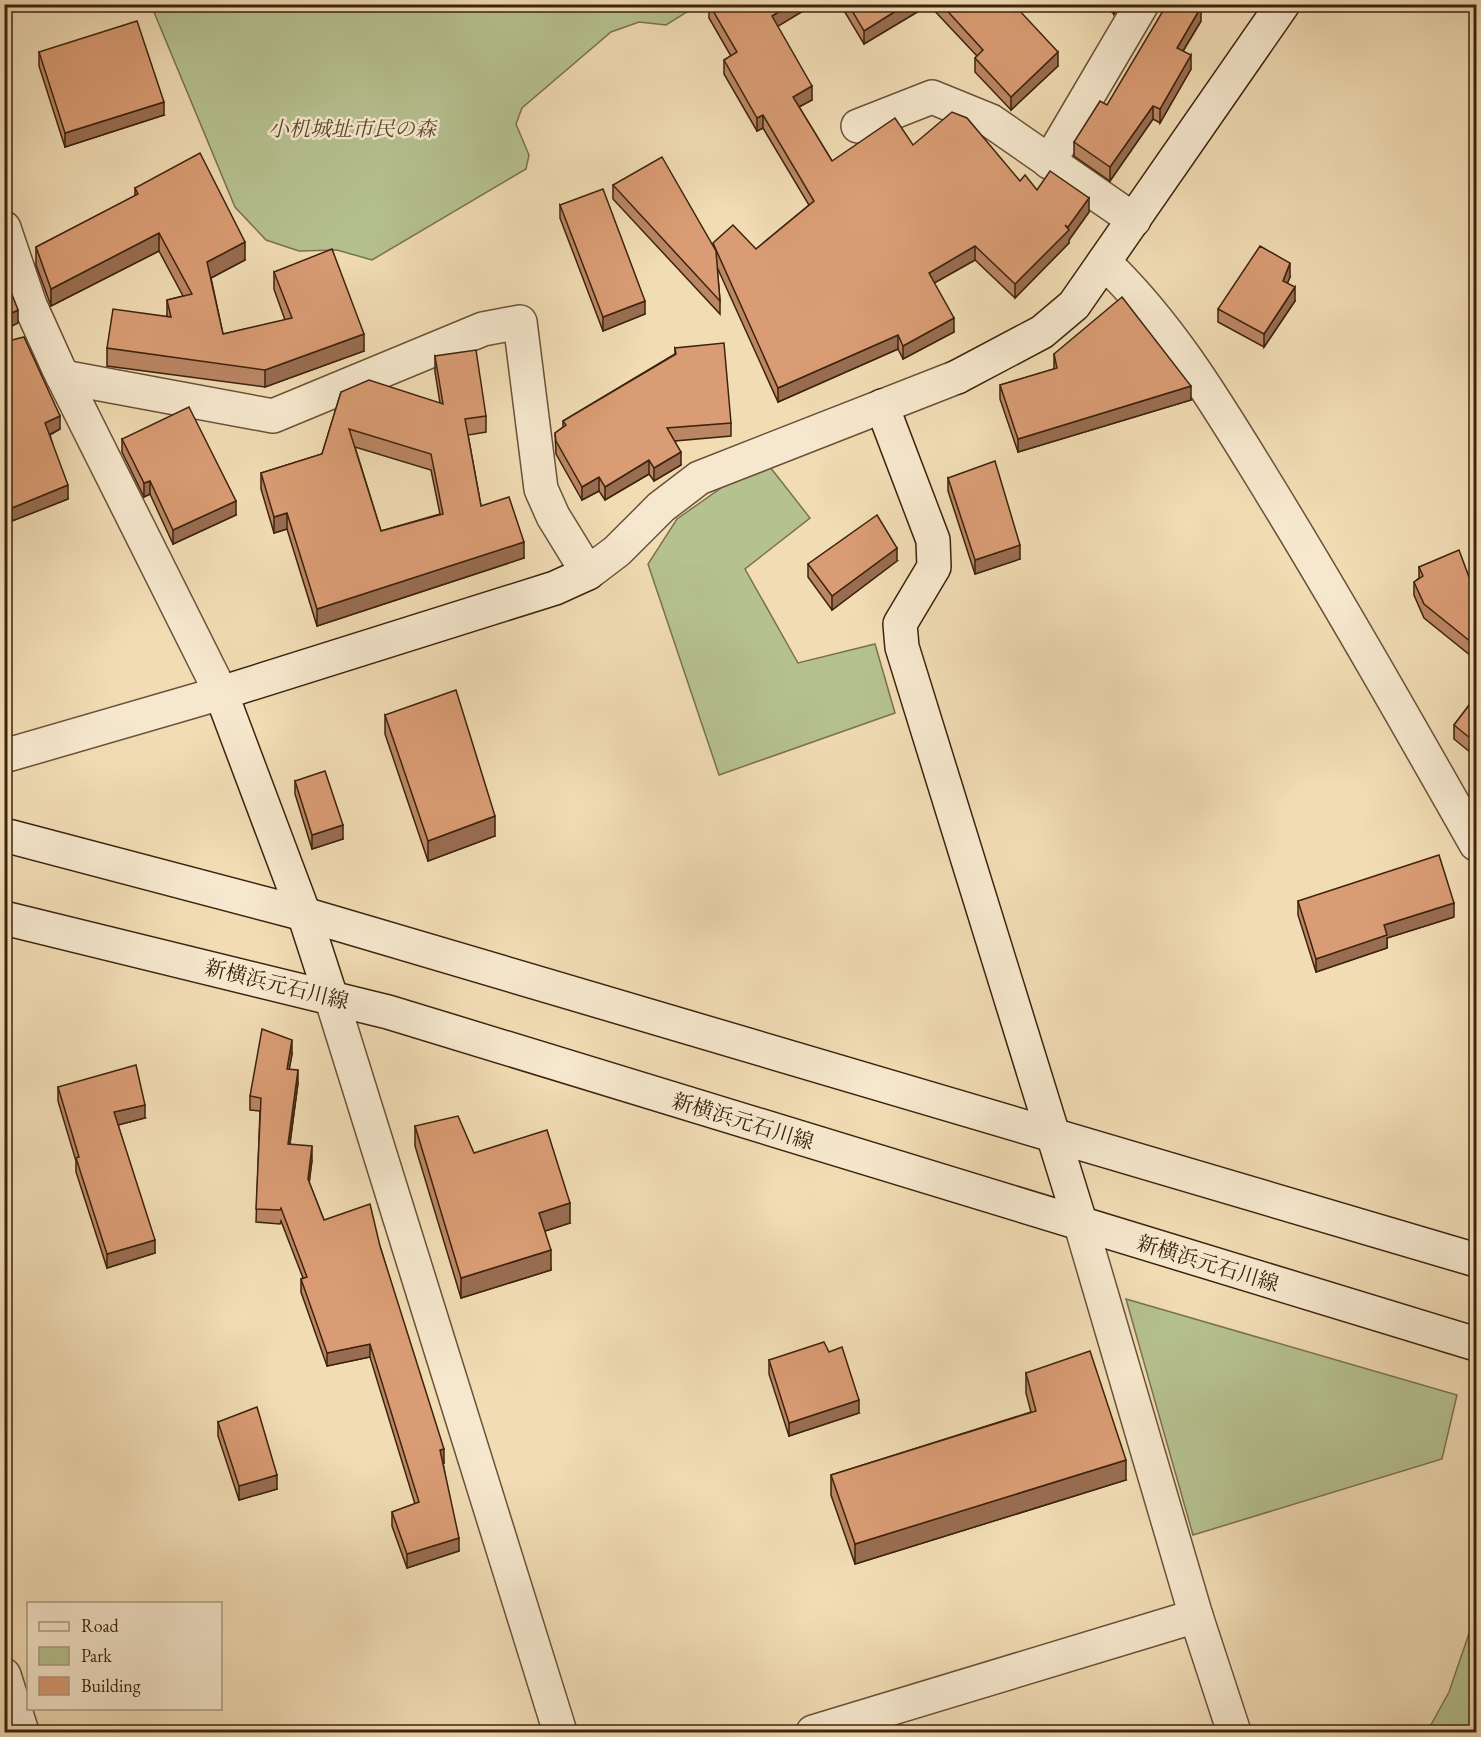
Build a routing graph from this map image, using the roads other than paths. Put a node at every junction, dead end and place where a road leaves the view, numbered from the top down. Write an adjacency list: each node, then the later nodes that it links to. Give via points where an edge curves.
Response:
1 (1142, 4): 4 (street)
2 (1283, 4): 5 (street)
3 (858, 126): 4 (street, via 932,97 991,121)
4 (1049, 162): 5 (street)
5 (1134, 220): 7 (street)
6 (4, 228): 8 (street, via 30,305)
7 (1104, 262): 9 (street, via 1074,305 1042,332 957,377); 14 (street, via 1167,330 1199,375 1339,603)
8 (63, 377): 10 (street, via 273,416 483,329 520,322 541,489); 11 (street)
9 (882, 406): 10 (street, via 699,478); 18 (street, via 933,540 934,567 900,624 902,647)
10 (588, 573): 11 (street, via 555,588)
11 (221, 693): 12 (street); 15 (street)
12 (4, 756)
13 (4, 835): 15 (street)
14 (1476, 844)
15 (304, 914): 17 (street); 18 (street)
16 (4, 918): 17 (street, 新横浜元石川線)
17 (331, 997): 19 (street, 新横浜元石川線); 25 (street)
18 (1052, 1137): 19 (street); 20 (street)
19 (1081, 1225): 21 (street, 新横浜元石川線); 22 (street)
20 (1476, 1260)
21 (1470, 1343)
22 (1196, 1616): 26 (street); 27 (street)
23 (4, 1675): 24 (street)
24 (22, 1732)
25 (560, 1732)
26 (813, 1732)
27 (1234, 1732)

